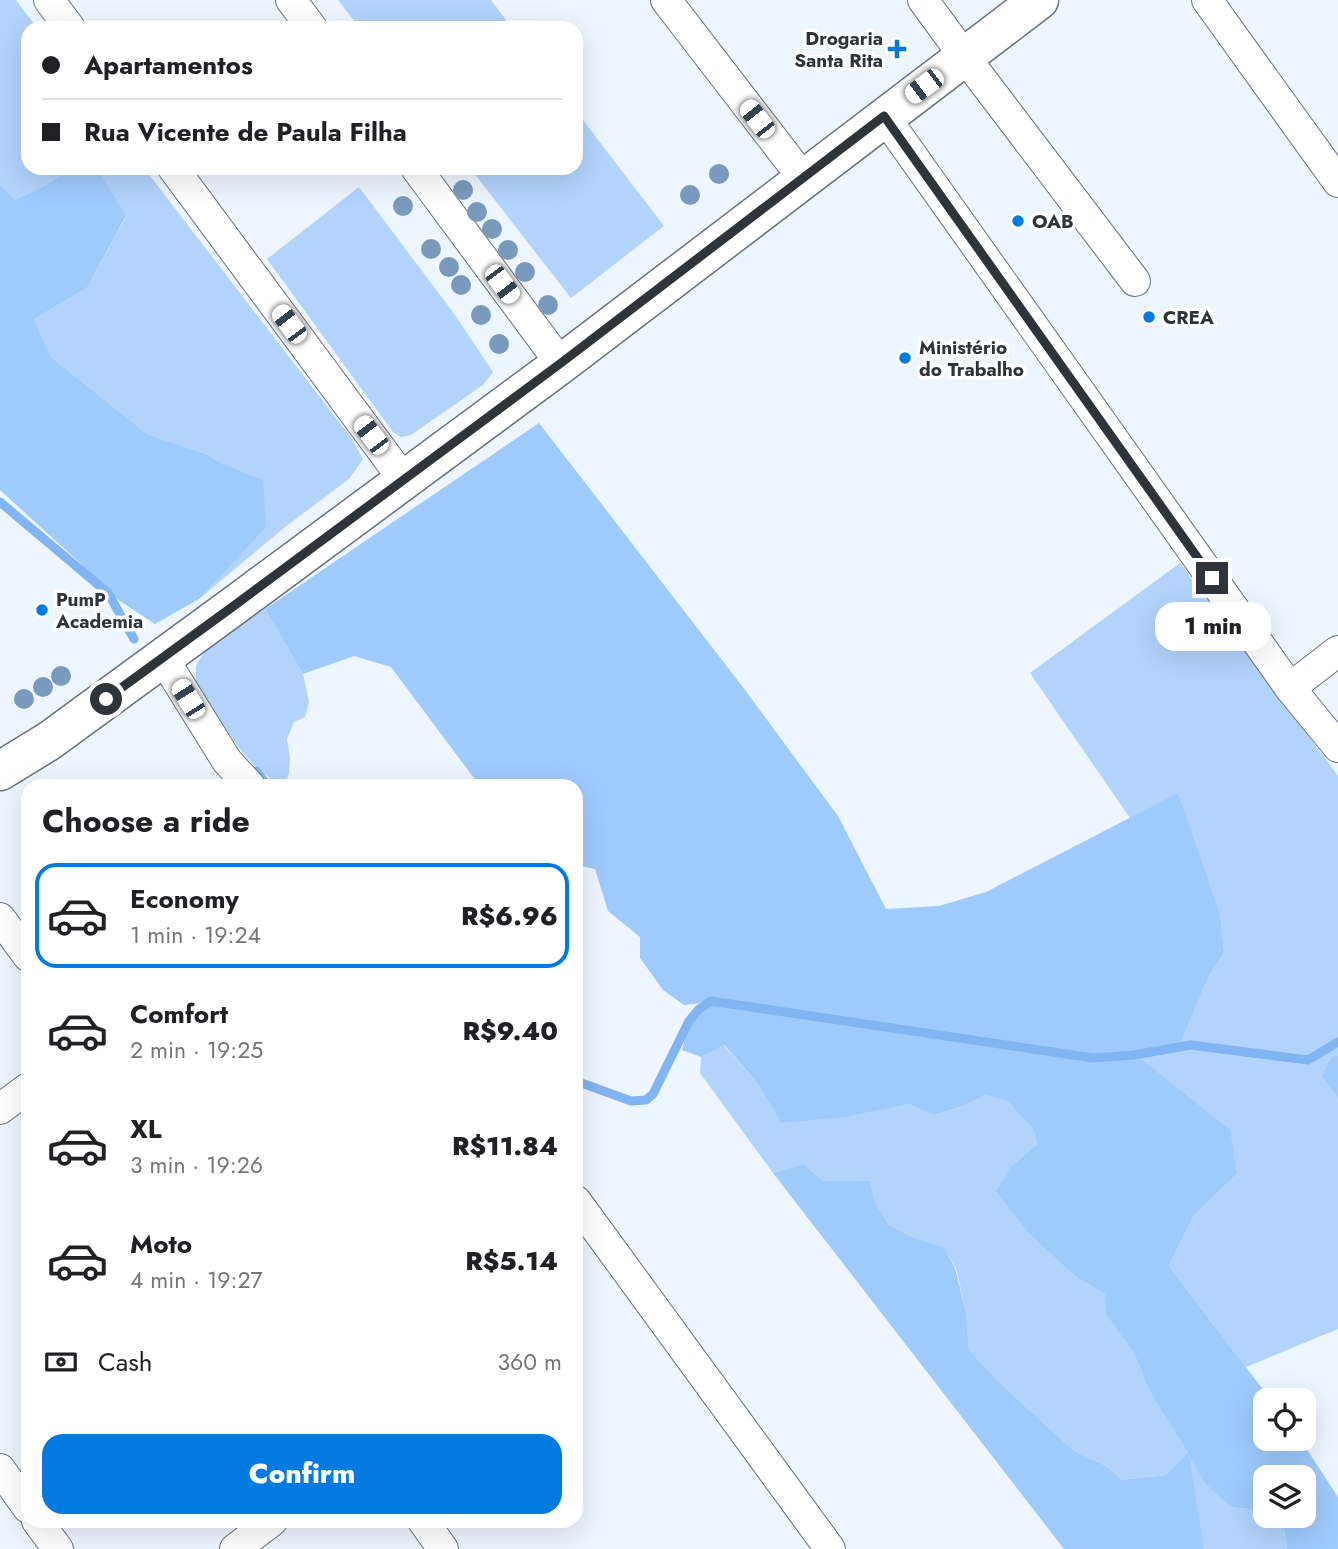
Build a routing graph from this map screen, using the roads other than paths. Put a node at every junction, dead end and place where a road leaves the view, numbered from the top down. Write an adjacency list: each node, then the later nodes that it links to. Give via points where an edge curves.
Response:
1 (49, 0): 7 (street)
2 (291, 0): 8 (street)
3 (666, 0): 13 (street)
4 (923, 0): 9 (street)
5 (1038, 0): 9 (main road)
6 (1207, 0): 14 (street)
7 (65, 21)
8 (307, 21)
9 (964, 56): 10 (main road); 15 (street)
10 (884, 116): 13 (main road); 20 (street)
11 (178, 175): 17 (street)
12 (421, 175): 16 (street)
13 (803, 178): 16 (main road)
14 (1338, 182)
15 (1135, 281)
16 (561, 363): 17 (main road)
17 (404, 480): 19 (main road)
18 (1338, 652): 20 (street)
19 (163, 658): 22 (main road); 23 (street, via 227,761)
20 (1290, 688): 21 (street)
21 (1338, 747)
22 (0, 771)
23 (244, 779)
24 (0, 918): 25 (street)
25 (21, 946)
26 (21, 1093): 27 (street)
27 (0, 1109)
28 (583, 1211): 37 (street)
29 (0, 1469): 30 (street)
30 (21, 1498)
31 (42, 1528): 34 (street)
32 (263, 1528): 35 (street)
33 (428, 1528): 36 (street)
34 (58, 1549)
35 (235, 1549)
36 (443, 1549)
37 (830, 1549)

